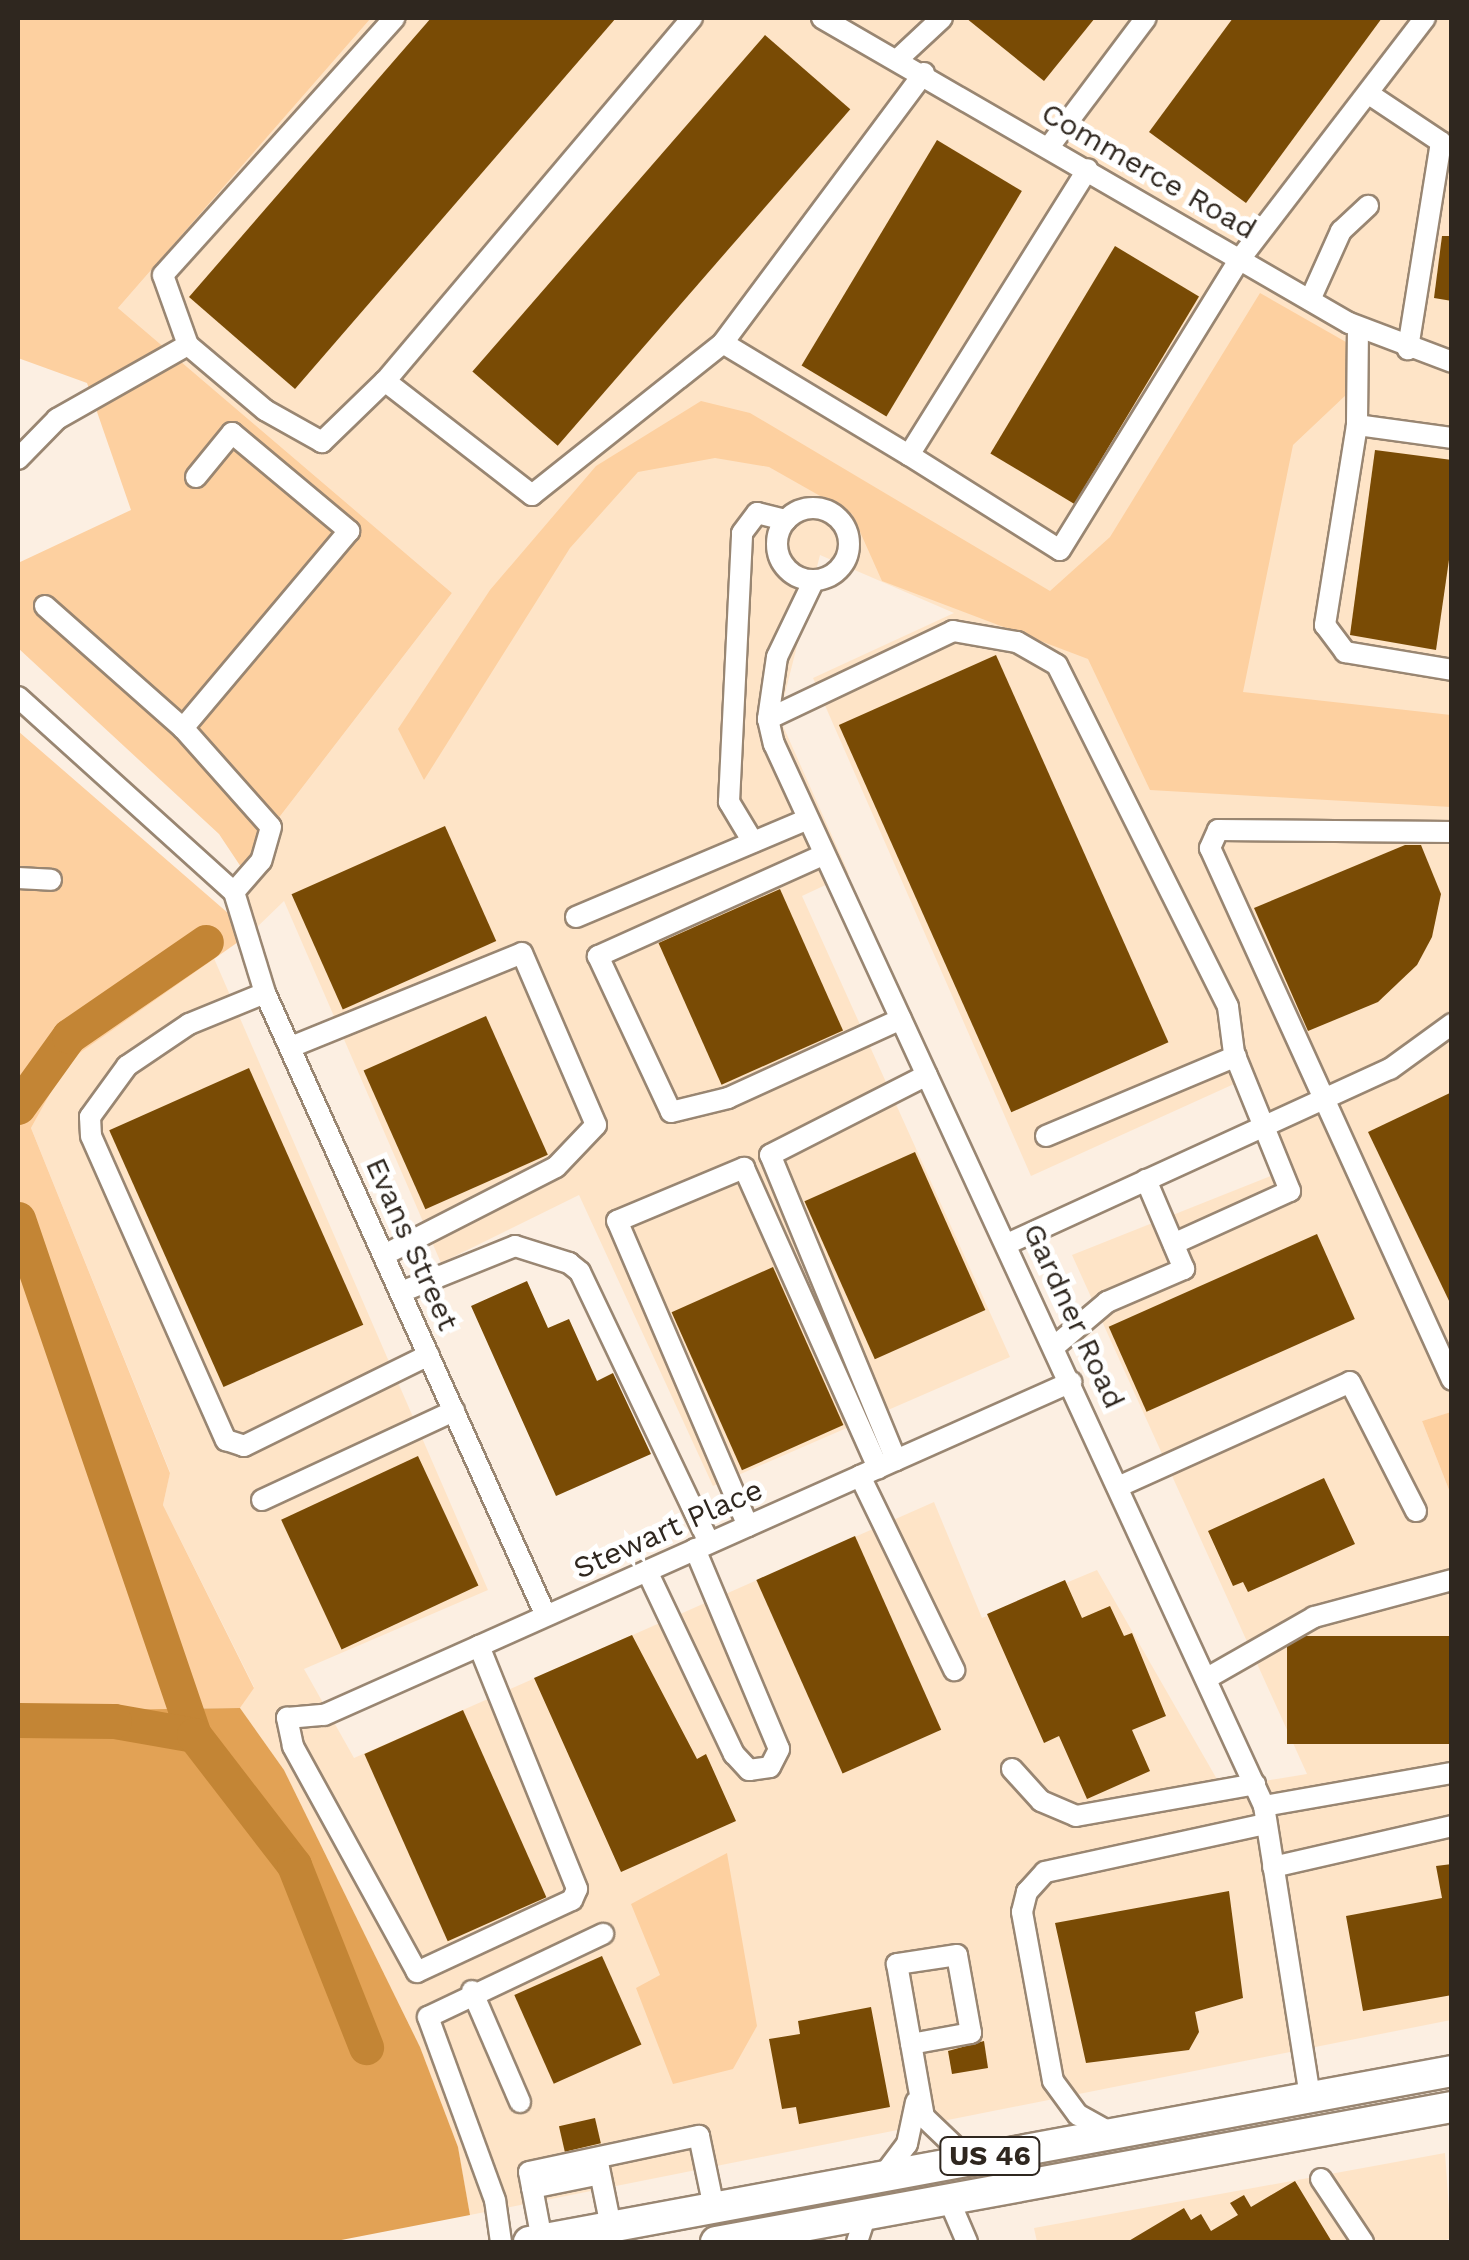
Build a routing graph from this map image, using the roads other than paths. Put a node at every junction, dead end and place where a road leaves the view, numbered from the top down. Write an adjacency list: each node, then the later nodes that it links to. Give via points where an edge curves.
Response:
1 (394, 18): 17 (street, via 163,275)
2 (692, 18): 20 (street)
3 (826, 18): 7 (street, Commerce Road)
4 (942, 18): 7 (street)
5 (1146, 18): 10 (street)
6 (1426, 18): 9 (street)
7 (898, 58): 8 (street, Commerce Road)
8 (924, 73): 10 (street, Commerce Road); 16 (street)
9 (1369, 94): 13 (street); 18 (street, via 1441,142)
10 (1049, 147): 11 (street, Commerce Road)
11 (1088, 169): 13 (street, Commerce Road); 23 (street)
12 (1368, 206): 14 (street, via 1341,231)
13 (1240, 258): 14 (street, Commerce Road); 23 (street, via 1060,550)
14 (1310, 300): 15 (street, Commerce Road)
15 (1358, 327): 18 (street, Commerce Road); 21 (street)
16 (723, 342): 20 (street, via 532,496); 23 (street)
17 (188, 345): 20 (street, via 265,410 322,442); 24 (street, via 57,419)
18 (1408, 348): 19 (street, Commerce Road)
19 (1452, 362)
20 (384, 382)
21 (1357, 425): 22 (street); 29 (street, via 1325,626 1345,652)
22 (1452, 438)
23 (909, 455)
24 (18, 459)
25 (196, 477): 32 (street, via 232,433 349,531)
26 (786, 520): 27 (street, via 779,558 794,575); 27 (street, via 815,507 846,527 846,560); 35 (street, via 770,510 757,513 742,533 729,802)
27 (814, 580): 31 (street, Gardner Road, via 776,658)
28 (45, 606): 32 (street)
29 (1452, 670)
30 (18, 697): 39 (street)
31 (768, 720): 33 (street, Gardner Road); 45 (street, via 953,630 1018,642 1057,665 1228,1007)
32 (183, 728): 39 (street, via 271,827 261,861)
33 (806, 820): 35 (street); 36 (street, Gardner Road)
34 (1452, 832): 47 (street, via 1218,830 1210,848)
35 (753, 842): 40 (street)
36 (823, 855): 42 (street, Gardner Road); 42 (street, via 598,956 671,1112 728,1098)
37 (18, 878): 38 (street)
38 (50, 880)
39 (234, 892): 41 (street, Evans Street)
40 (576, 917)
41 (265, 993): 44 (street, Evans Street); 56 (street, via 189,1024 127,1066 90,1117 91,1136 226,1440 244,1446)
42 (901, 1019): 46 (street, Gardner Road)
43 (1452, 1024): 47 (street, via 1434,1043)
44 (291, 1047): 53 (street, Evans Street); 53 (street, via 522,953 596,1125 556,1166)
45 (1236, 1056): 48 (street); 49 (street)
46 (927, 1076): 51 (street, Gardner Road); 60 (street, via 770,1155)
47 (1318, 1102): 48 (street); 57 (street)
48 (1265, 1126): 50 (street); 52 (street, via 1290,1191)
49 (1046, 1136)
50 (1146, 1180): 51 (street); 52 (street)
51 (1007, 1244): 55 (street, Gardner Road)
52 (1173, 1244): 55 (street, via 1184,1268 1106,1302)
53 (384, 1254): 54 (street, Evans Street)
54 (400, 1292): 56 (street, Evans Street); 65 (street, via 515,1246 569,1263)
55 (1054, 1346): 58 (street, Gardner Road)
56 (429, 1356): 59 (street, Evans Street)
57 (1452, 1380)
58 (1072, 1382): 60 (street, Stewart Place); 61 (street, Gardner Road)
59 (454, 1411): 62 (street); 68 (street, Evans Street)
60 (878, 1468): 64 (street, Stewart Place); 64 (street, via 744,1168 616,1221); 70 (street)
61 (1120, 1486): 63 (street, via 1350,1382); 71 (street, Gardner Road)
62 (262, 1500)
63 (1416, 1511)
64 (748, 1526): 65 (street, Stewart Place)
65 (702, 1546): 66 (street, Stewart Place); 66 (street, via 778,1748 770,1767 749,1770 734,1754)
66 (648, 1571): 68 (street, Stewart Place)
67 (1452, 1580): 71 (street, via 1314,1617)
68 (546, 1616): 69 (street, Stewart Place)
69 (479, 1646): 69 (street, Stewart Place, via 324,1715 286,1718 293,1746 408,1964 426,1972 572,1900 576,1889)
70 (954, 1670)
71 (1209, 1677): 74 (street, Gardner Road)
72 (1012, 1769): 74 (street, via 1041,1801 1076,1816)
73 (1452, 1773): 75 (street)
74 (1255, 1784): 75 (street, Gardner Road)
75 (1265, 1815): 77 (street, Gardner Road); 86 (street, via 1034,1880 1022,1912 1047,2062 1078,2115)
76 (1452, 1826): 77 (street)
77 (1273, 1867): 83 (street, Gardner Road)
78 (603, 1934): 79 (street)
79 (472, 1992): 84 (street); 97 (street, via 434,2008 428,2026 494,2200)
80 (912, 2044): 80 (street, via 898,1964 957,1955 971,2033); 82 (street)
81 (1452, 2071): 83 (highway, US 46)
82 (917, 2095): 87 (street, via 941,2139); 89 (street, via 907,2144)
83 (1310, 2097): 86 (highway, US 46)
84 (520, 2102)
85 (1452, 2110): 91 (highway, US 46)
86 (1111, 2133): 87 (highway, US 46)
87 (969, 2160): 89 (highway, US 46)
88 (598, 2166): 92 (street, via 699,2136); 93 (street); 95 (street, via 529,2172)
89 (882, 2176): 92 (highway, US 46)
90 (1321, 2178): 99 (street)
91 (949, 2200): 94 (highway, US 46); 98 (street)
92 (714, 2208): 93 (highway, US 46)
93 (611, 2228): 95 (highway, US 46)
94 (861, 2229): 96 (highway, US 46)
95 (535, 2241)
96 (733, 2241)
97 (502, 2242)
98 (967, 2242)
99 (1363, 2242)

